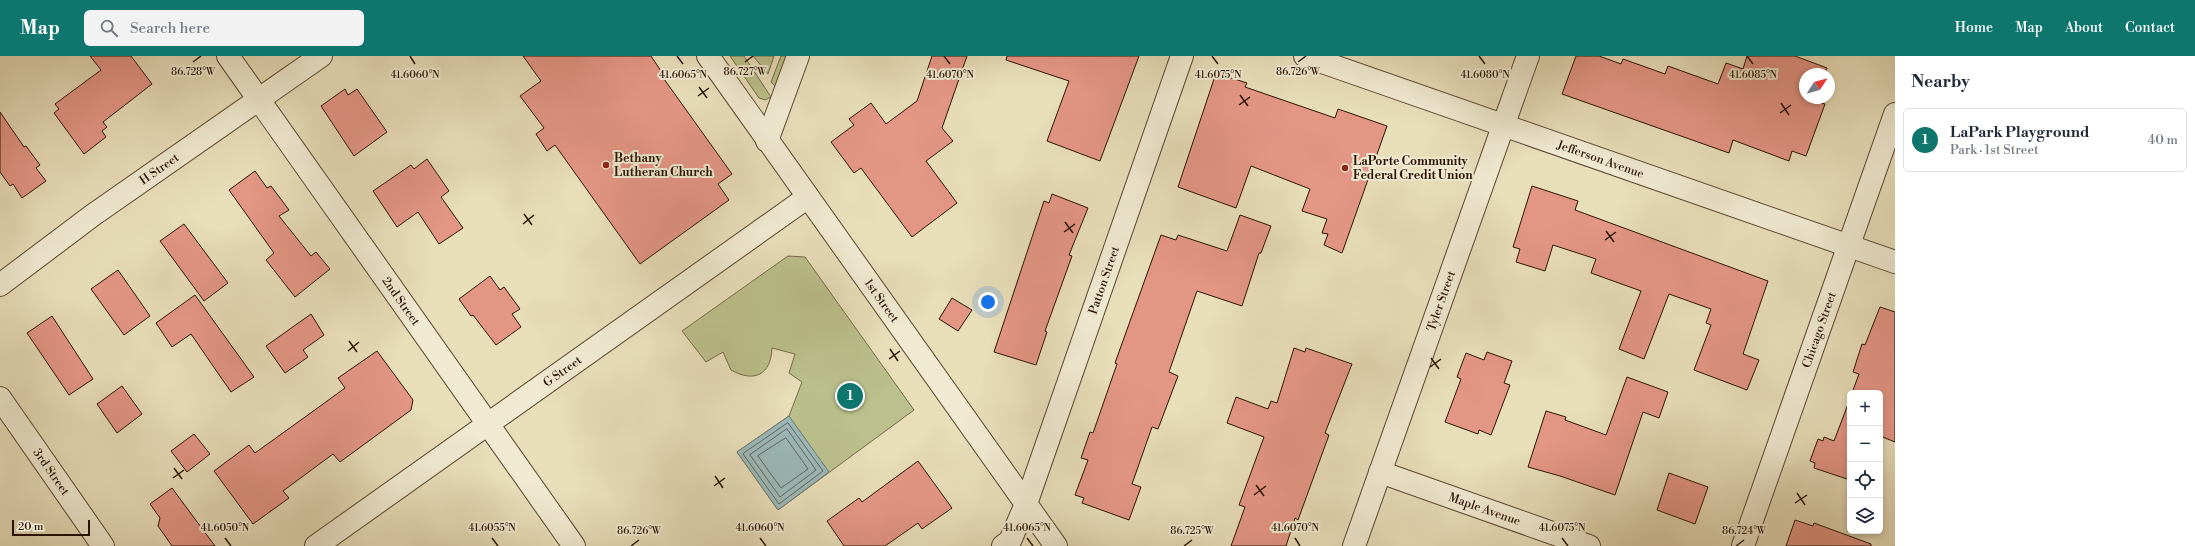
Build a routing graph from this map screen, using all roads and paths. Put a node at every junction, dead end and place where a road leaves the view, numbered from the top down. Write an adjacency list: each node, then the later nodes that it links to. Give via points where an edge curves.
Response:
1 (228, 56): 8 (street, 2nd Street)
2 (321, 56): 8 (street, H Street)
3 (708, 56): 11 (street, 1st Street)
4 (798, 56): 11 (street)
5 (1182, 56): 19 (street, Patton Street)
6 (1305, 56): 10 (street, Jefferson Avenue)
7 (1528, 56): 10 (street, Tyler Street)
8 (260, 101): 15 (street, H Street, via 93,215); 17 (street, 2nd Street)
9 (1895, 114): 13 (street, Chicago Street)
10 (1503, 125): 13 (street, Jefferson Avenue); 18 (street, Tyler Street)
11 (768, 141): 12 (street, 1st Street)
12 (808, 197): 17 (street, G Street); 19 (street, 1st Street)
13 (1848, 246): 14 (street, Jefferson Avenue); 27 (street, Chicago Street)
14 (1895, 262)
15 (0, 285)
16 (0, 398): 20 (street, 3rd Street)
17 (487, 424): 21 (street, G Street); 22 (street, 2nd Street)
18 (1380, 472): 25 (street, Tyler Street); 26 (street, Maple Avenue)
19 (1026, 504): 23 (street, Patton Street, via 1010,541); 24 (street, 1st Street)
20 (103, 546)
21 (316, 546)
22 (574, 546)
23 (1003, 546)
24 (1056, 546)
25 (1354, 546)
26 (1589, 546)
27 (1743, 546)

